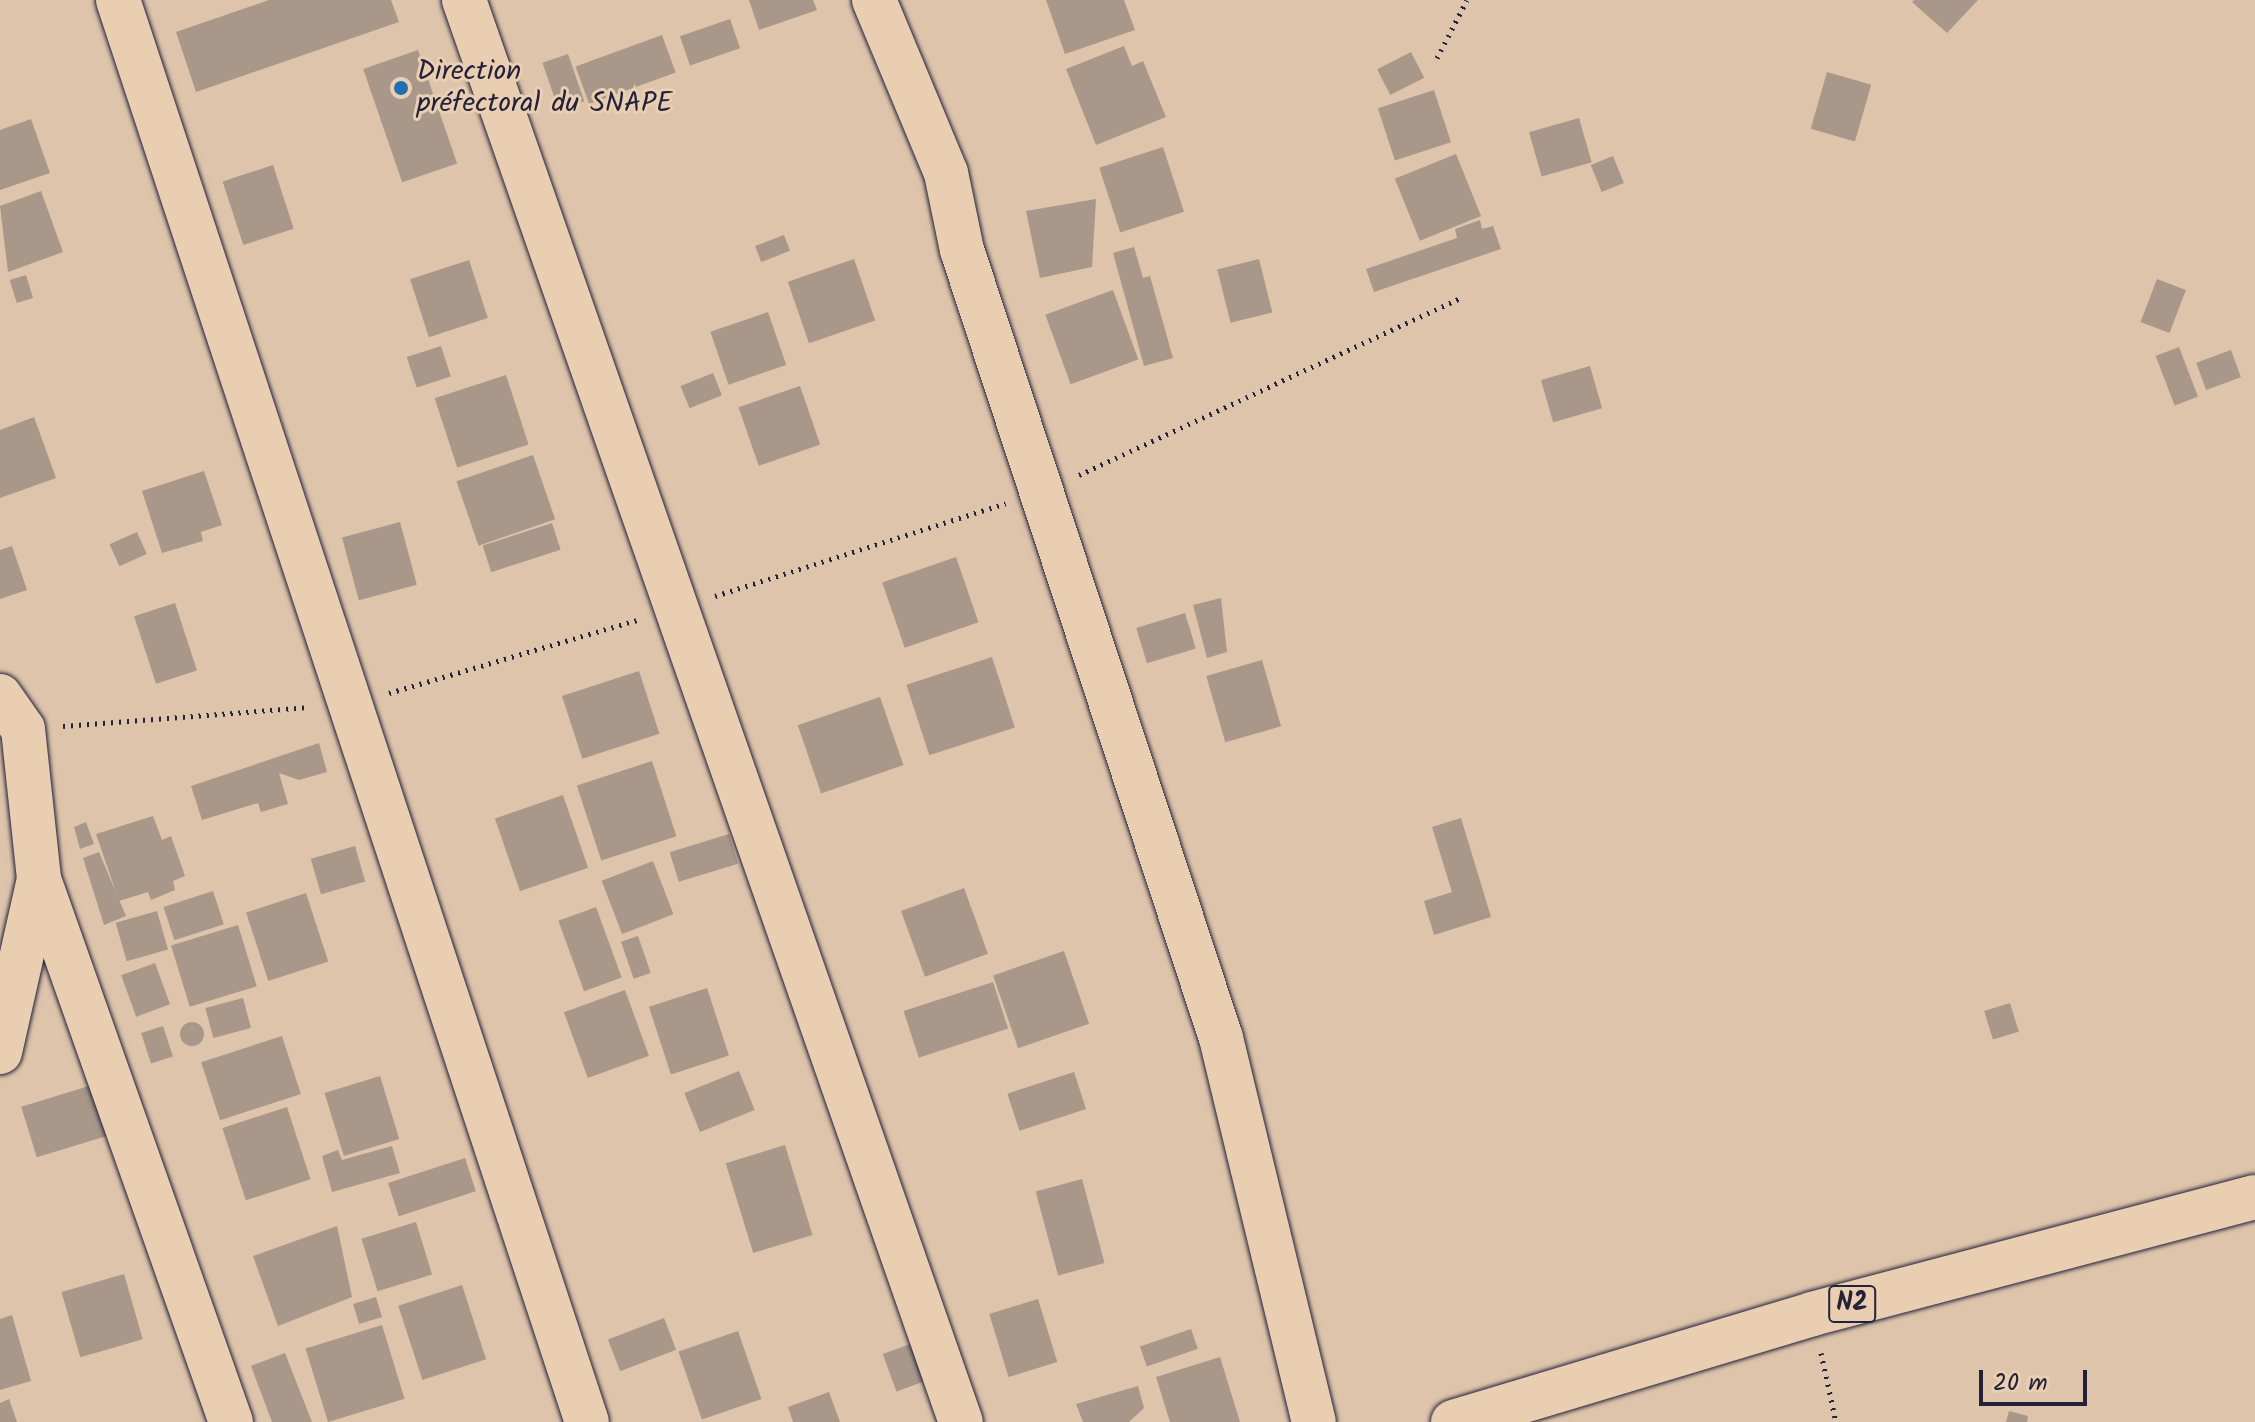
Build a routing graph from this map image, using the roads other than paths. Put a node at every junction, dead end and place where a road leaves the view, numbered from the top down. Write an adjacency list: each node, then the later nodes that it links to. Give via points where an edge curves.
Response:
1 (118, 0): 9 (main road)
2 (464, 0): 10 (main road, via 671,610)
3 (874, 0): 11 (main road, via 946,173 962,250 1046,490 1221,1038)
4 (12, 712): 5 (main road)
5 (39, 879): 6 (main road); 8 (main road)
6 (0, 1052)
7 (2255, 1197): 12 (main road, N2, via 1812,1314)
8 (231, 1422)
9 (587, 1422)
10 (961, 1422)
11 (1314, 1422)
12 (1453, 1422)

